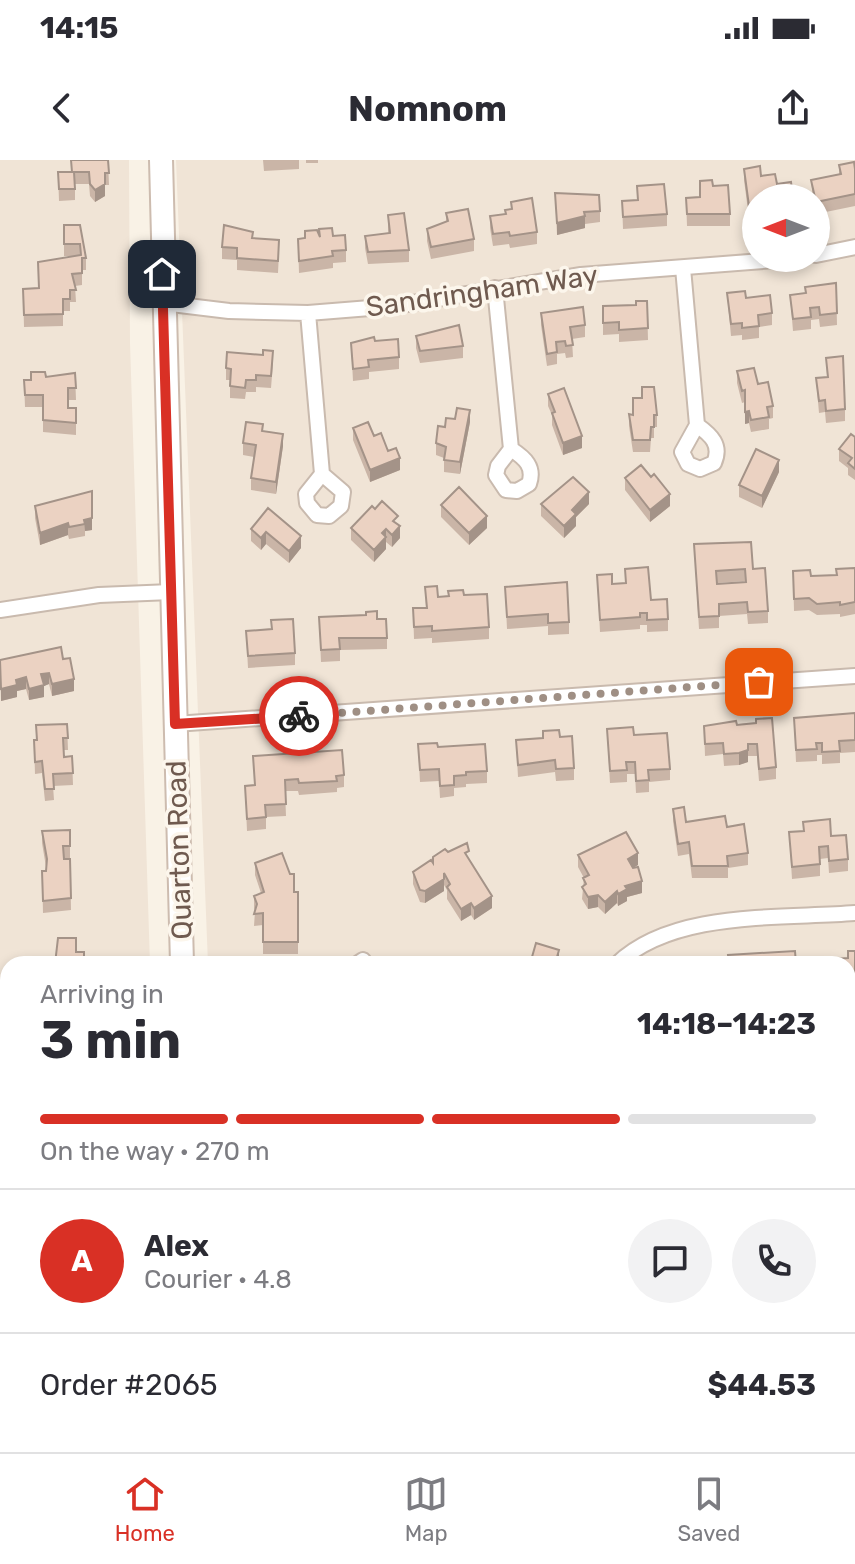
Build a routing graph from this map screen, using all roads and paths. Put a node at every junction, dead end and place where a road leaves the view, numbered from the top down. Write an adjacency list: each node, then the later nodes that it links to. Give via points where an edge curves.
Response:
1 (161, 160): 7 (street, Quarton Road)
2 (855, 247): 3 (street)
3 (830, 252)
4 (742, 263): 5 (street, Sandringham Way)
5 (683, 268): 6 (street, Sandringham Way); 9 (street)
6 (495, 288): 8 (street, Sandringham Way, via 395,306); 10 (street)
7 (163, 303): 8 (street, Sandringham Way); 12 (street, Quarton Road)
8 (308, 313): 11 (street)
9 (697, 425)
10 (511, 449)
11 (322, 474)
12 (171, 592): 13 (street, via 99,595); 15 (street, Quarton Road)
13 (0, 610)
14 (855, 676): 15 (street)
15 (175, 724): 17 (street, Quarton Road)
16 (855, 913): 18 (street, via 679,929)
17 (182, 956)
18 (627, 956)

